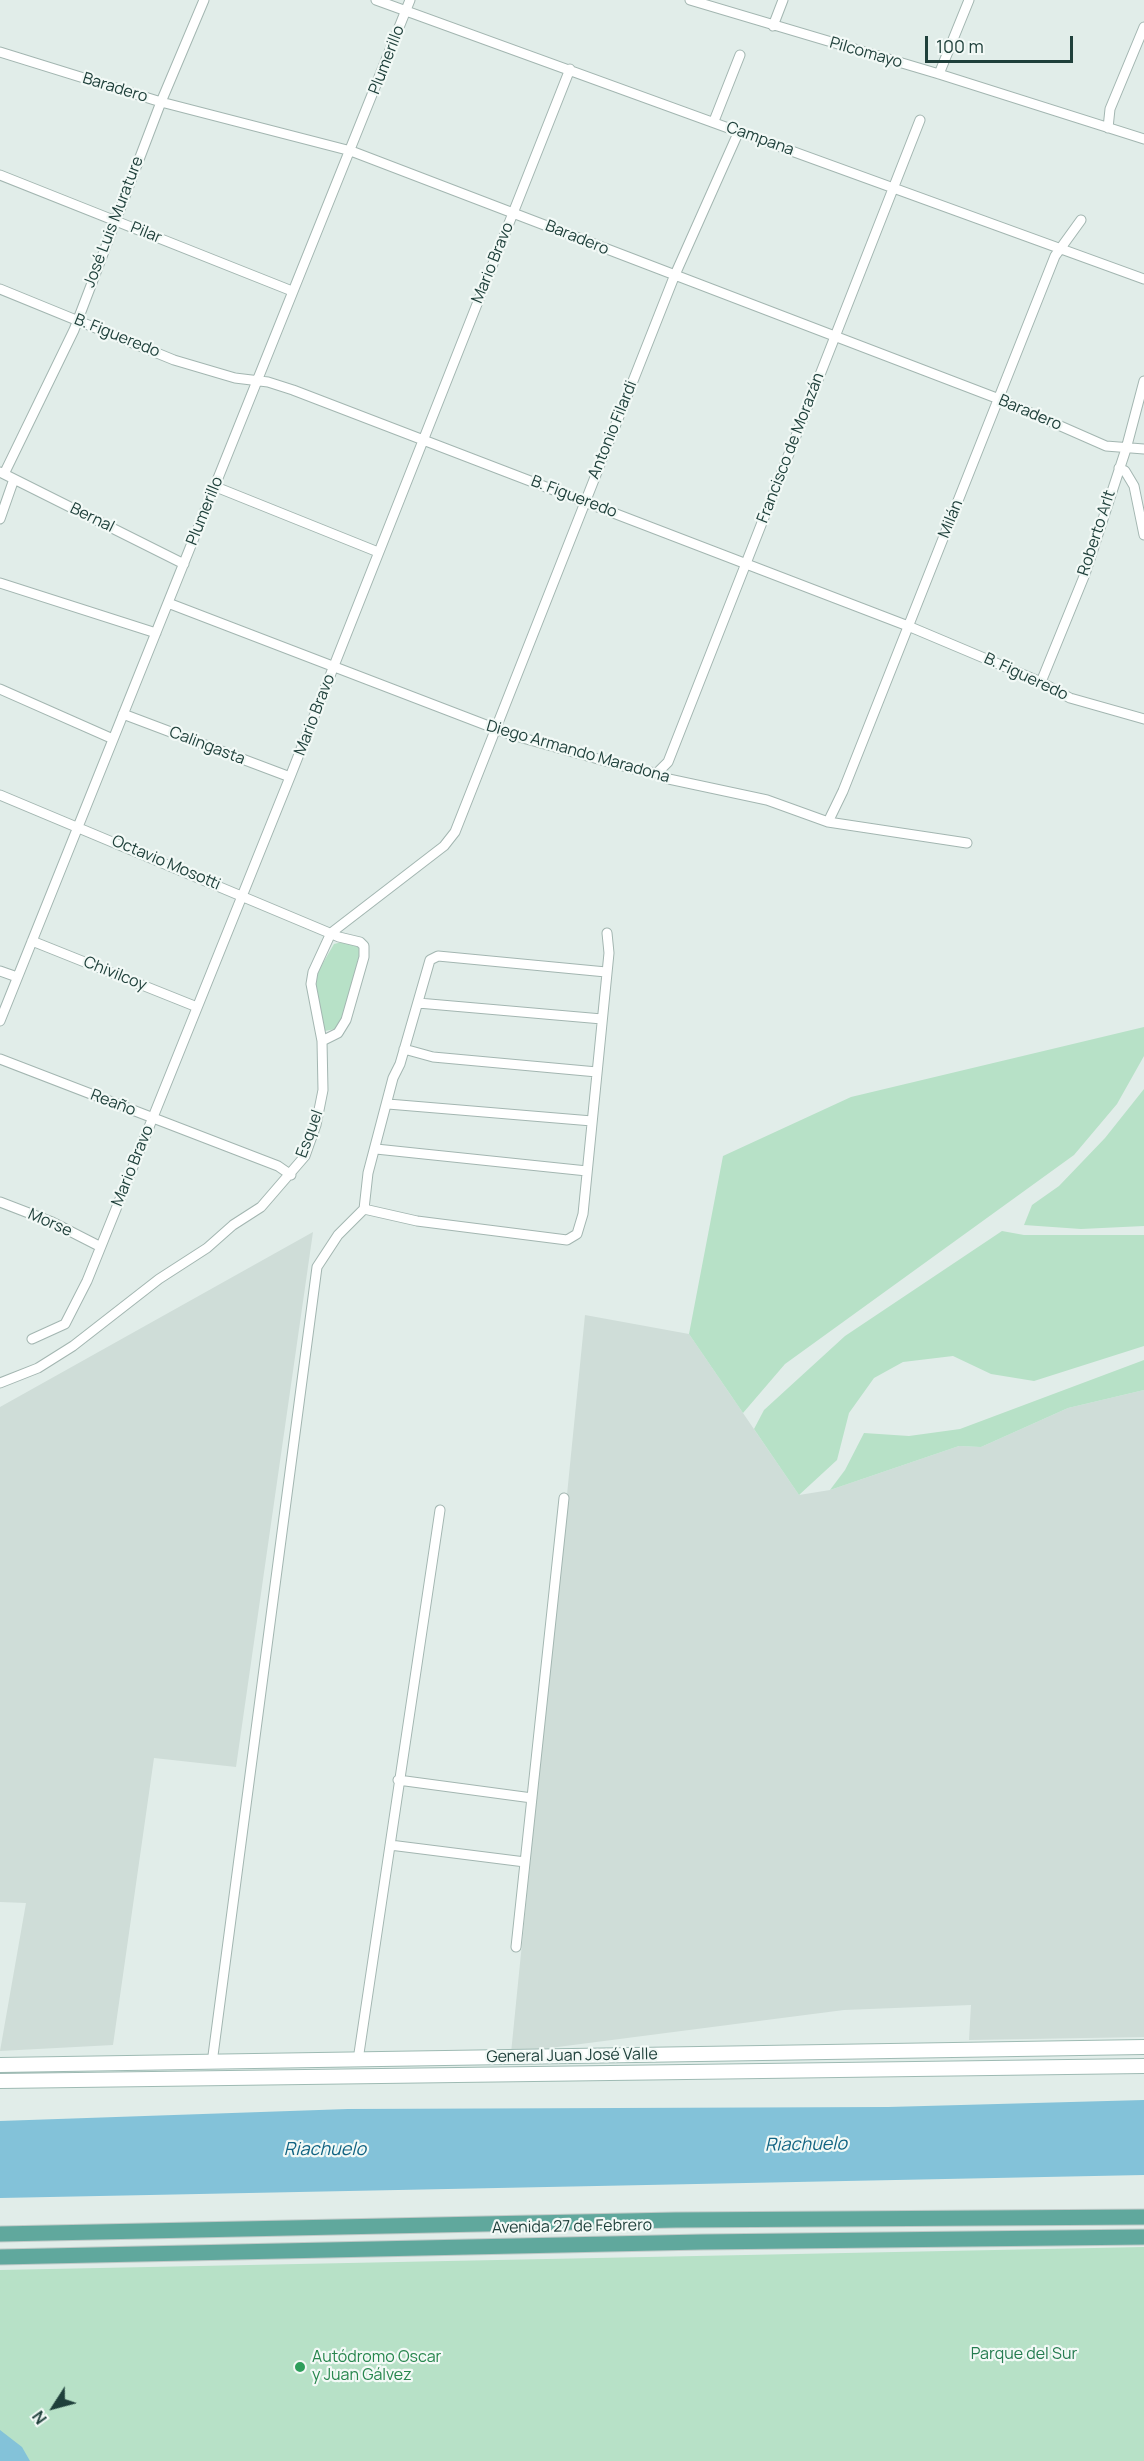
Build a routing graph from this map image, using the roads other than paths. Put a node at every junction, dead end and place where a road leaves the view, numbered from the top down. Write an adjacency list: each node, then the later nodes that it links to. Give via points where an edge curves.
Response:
1 (204, 0): 14 (street, José Luis Murature)
2 (376, 0): 7 (street, Campana)
3 (410, 0): 7 (street, Plumerillo)
4 (690, 0): 8 (street, Pilcomayo)
5 (783, 0): 8 (street)
6 (969, 0): 13 (street)
7 (406, 11): 12 (street, Campana); 20 (street, Plumerillo)
8 (773, 26): 13 (street, Pilcomayo)
9 (1144, 27): 17 (street, via 1110,109)
10 (0, 52): 14 (street, Baradero)
11 (740, 56): 16 (street)
12 (570, 69): 16 (street, Campana); 23 (street, Mario Bravo)
13 (939, 74): 17 (street, Pilcomayo)
14 (160, 102): 20 (street, Baradero); 24 (street, José Luis Murature)
15 (920, 120): 22 (street, Francisco de Morazán)
16 (714, 121): 18 (street, Campana)
17 (1108, 128): 19 (street, Pilcomayo)
18 (739, 131): 22 (street, Campana); 27 (street, Antonio Filardi)
19 (1144, 139)
20 (351, 151): 23 (street, Baradero); 30 (street, Plumerillo)
21 (0, 175): 24 (street, Pilar)
22 (895, 187): 26 (street, Campana); 32 (street, Francisco de Morazán)
23 (513, 213): 27 (street, Baradero); 37 (street, Mario Bravo)
24 (114, 220): 30 (street, Pilar); 31 (street, José Luis Murature)
25 (1081, 220): 26 (street, Milán)
26 (1059, 247): 28 (street, Campana); 35 (street, Milán)
27 (674, 277): 32 (street, Baradero); 44 (street, Antonio Filardi)
28 (1144, 279)
29 (0, 289): 31 (street, B. Figueredo)
30 (292, 291): 33 (street, Plumerillo)
31 (77, 320): 33 (street, B. Figueredo, via 174,360 235,378); 41 (street, José Luis Murature)
32 (834, 338): 35 (street, Baradero); 49 (street, Francisco de Morazán)
33 (256, 380): 37 (street, B. Figueredo); 43 (street, Plumerillo)
34 (1144, 381): 36 (street, Roberto Arlt)
35 (999, 399): 38 (street, Baradero, via 1106,446); 52 (street, Milán)
36 (1141, 407): 38 (street, Roberto Arlt)
37 (424, 438): 44 (street, B. Figueredo); 47 (street, Mario Bravo)
38 (1126, 448): 39 (street, Baradero); 40 (street, Roberto Arlt)
39 (1144, 449)
40 (1119, 468): 46 (street, via 1134,486); 55 (street, Roberto Arlt, via 1085,574)
41 (2, 473): 42 (street, Bernal)
42 (14, 480): 45 (street); 48 (street, Bernal)
43 (216, 487): 47 (street); 48 (street, Plumerillo)
44 (584, 501): 49 (street, B. Figueredo); 59 (street, Antonio Filardi)
45 (0, 519)
46 (1144, 536)
47 (378, 552): 54 (street, Mario Bravo)
48 (184, 564): 51 (street, Plumerillo)
49 (746, 564): 52 (street, B. Figueredo); 61 (street, Francisco de Morazán, via 668,762)
50 (0, 583): 53 (street)
51 (168, 603): 53 (street, Plumerillo); 54 (street, Diego Armando Maradona)
52 (908, 627): 55 (street, B. Figueredo); 64 (street, Milán)
53 (156, 633): 57 (street, Plumerillo)
54 (334, 666): 59 (street, Diego Armando Maradona); 62 (street, Mario Bravo)
55 (1041, 682): 58 (street, B. Figueredo, via 1087,704)
56 (0, 689): 60 (street)
57 (123, 714): 60 (street, Plumerillo); 62 (street, Calingasta)
58 (1144, 719)
59 (495, 729): 61 (street, Diego Armando Maradona); 66 (street, Antonio Filardi)
60 (113, 738): 65 (street, Plumerillo)
61 (657, 773): 64 (street, Diego Armando Maradona, via 664,778 768,800)
62 (290, 777): 68 (street, Mario Bravo)
63 (0, 795): 65 (street, Octavio Mosotti)
64 (828, 822): 67 (street, Diego Armando Maradona)
65 (77, 825): 68 (street, Octavio Mosotti); 71 (street, Plumerillo)
66 (455, 832): 69 (street, Esquel, via 444,846)
67 (967, 843)
68 (243, 895): 69 (street, Octavio Mosotti); 76 (street, Mario Bravo)
69 (332, 933): 79 (street, Esquel, via 311,977); 79 (street, Octavio Mosotti, via 360,942 364,952 342,1028)
70 (607, 933): 73 (street)
71 (32, 941): 74 (street, Plumerillo); 76 (street, Chivilcoy)
72 (0, 971): 74 (street)
73 (606, 972): 75 (street, via 438,956 430,960); 77 (street)
74 (17, 977): 78 (street, Plumerillo)
75 (417, 1003): 77 (street); 80 (street)
76 (197, 1007): 84 (street, Mario Bravo)
77 (602, 1019): 82 (street)
78 (0, 1021)
79 (322, 1041): 88 (street, Esquel, via 320,1111 304,1156)
80 (404, 1049): 82 (street, via 433,1057); 83 (street)
81 (0, 1059): 84 (street, Reaño)
82 (597, 1072): 85 (street)
83 (388, 1104): 85 (street); 86 (street)
84 (152, 1118): 88 (street, Reaño, via 278,1166); 91 (street, Mario Bravo)
85 (592, 1121): 87 (street)
86 (376, 1149): 87 (street); 90 (street, via 368,1173)
87 (587, 1171): 90 (street, via 581,1226 567,1240 417,1221)
88 (291, 1175): 93 (street, Esquel, via 261,1207 73,1346 38,1368)
89 (0, 1202): 91 (street, Morse)
90 (364, 1209): 103 (street, via 338,1235 315,1275)
91 (99, 1246): 92 (street, Mario Bravo, via 65,1324)
92 (32, 1339)
93 (0, 1383)
94 (564, 1498): 97 (street)
95 (440, 1510): 96 (street)
96 (398, 1780): 97 (street); 98 (street)
97 (532, 1798): 99 (street)
98 (390, 1845): 99 (street); 102 (street)
99 (525, 1862): 100 (street)
100 (516, 1947)
101 (1144, 2047): 102 (main road, General Juan José Valle)
102 (358, 2060): 103 (main road, General Juan José Valle)
103 (212, 2062): 104 (main road, General Juan José Valle)
104 (0, 2065)
105 (1144, 2066): 106 (main road, General Juan José Valle)
106 (0, 2081)
107 (1144, 2217): 108 (main road, Avenida 27 de Febrero, via 675,2220)
108 (0, 2234)
109 (1144, 2237): 110 (main road, Avenida 27 de Febrero, via 702,2241)
110 (0, 2257)

